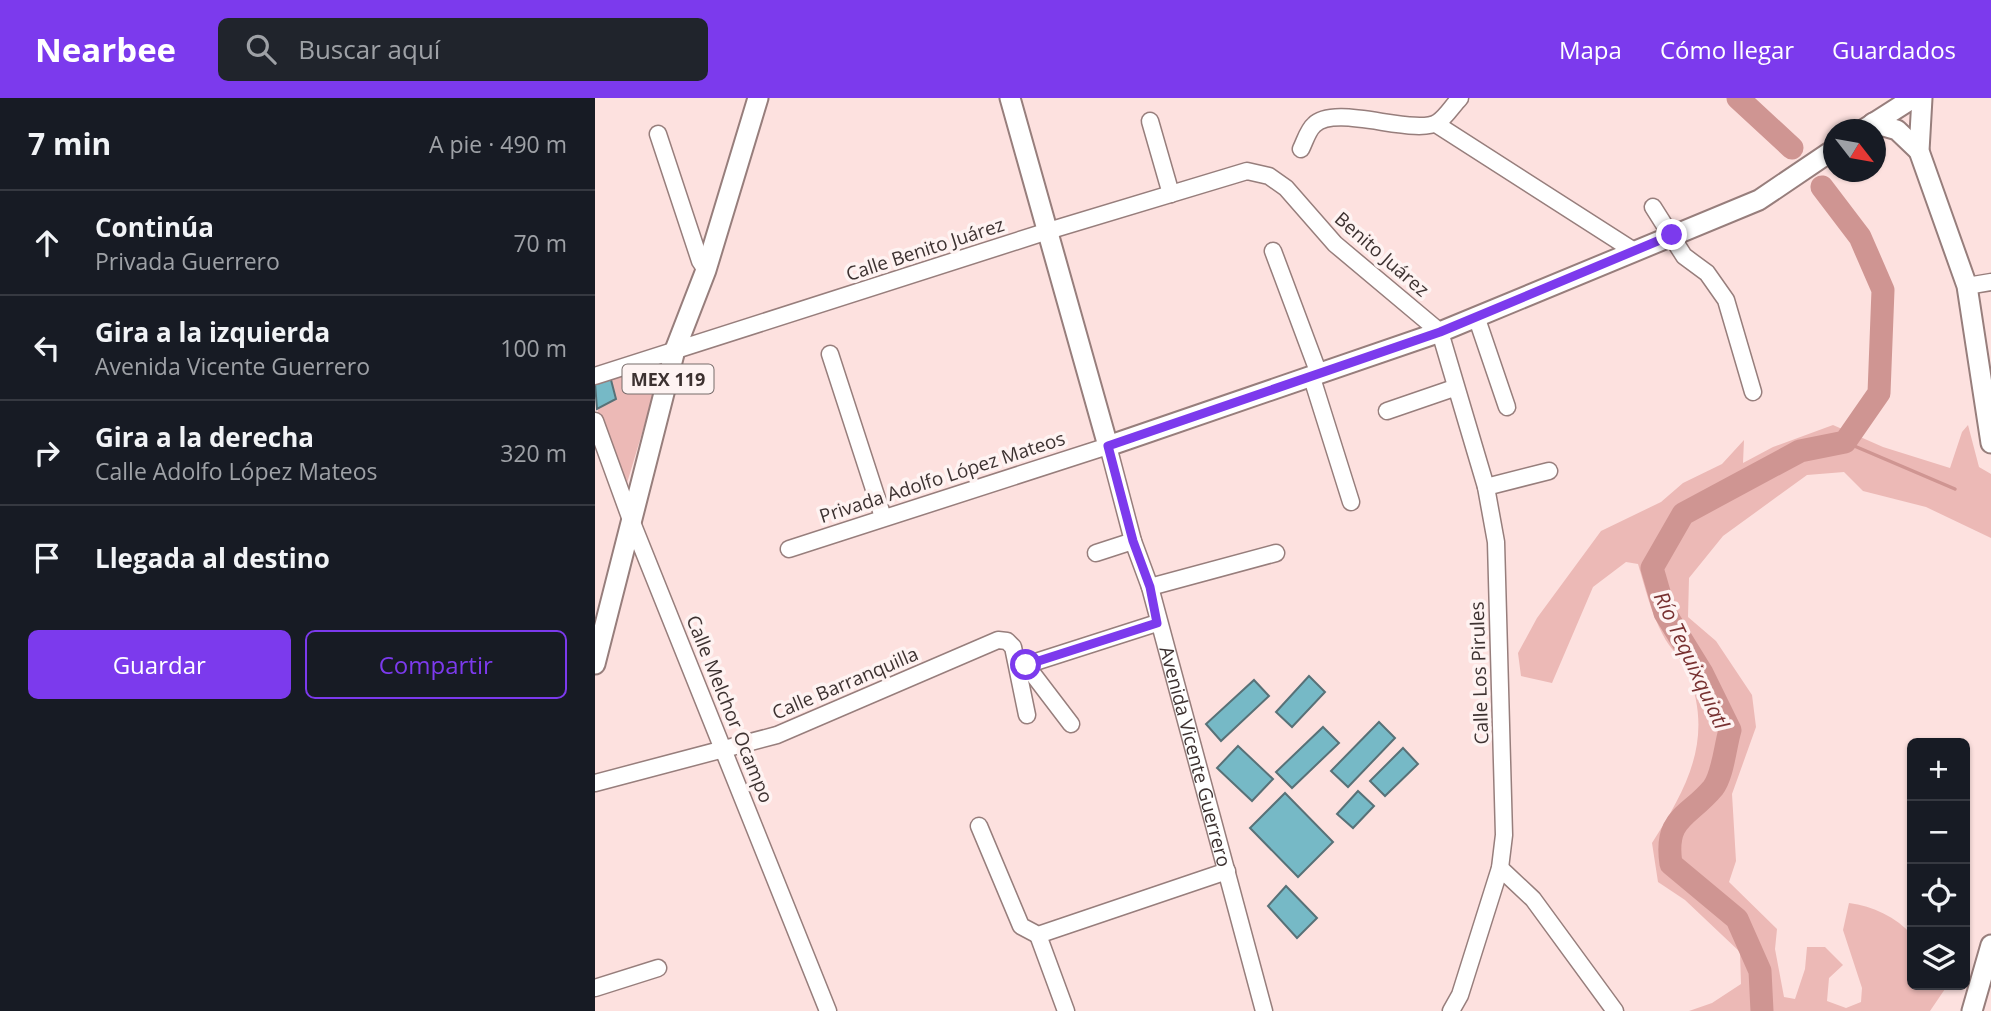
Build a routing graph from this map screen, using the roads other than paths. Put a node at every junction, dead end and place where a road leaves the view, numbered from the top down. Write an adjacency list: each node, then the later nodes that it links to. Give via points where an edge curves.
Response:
1 (758, 98): 21 (main road, MEX 119)
2 (1010, 98): 17 (main road, Avenida Vicente Guerrero)
3 (1460, 98): 8 (street)
4 (1913, 98): 6 (main road)
5 (1922, 98): 12 (main road)
6 (1879, 119)
7 (1150, 121): 15 (street)
8 (1436, 124): 11 (street, via 1321,120 1313,125); 20 (street)
9 (1886, 128): 12 (main road, via 1897,130)
10 (658, 134): 21 (street)
11 (1301, 149)
12 (1919, 151): 23 (main road)
13 (1823, 157): 18 (main road, via 1759,200)
14 (1269, 176): 15 (street, Calle Benito Juárez, via 1247,172); 25 (street, Benito Juárez, via 1286,188 1335,244)
15 (1171, 194): 17 (street, Calle Benito Juárez)
16 (1653, 207): 18 (street)
17 (1048, 231): 26 (street, Calle Benito Juárez); 36 (main road, Avenida Vicente Guerrero)
18 (1672, 235): 20 (main road); 31 (street, via 1684,256 1707,273 1726,300)
19 (1273, 251): 29 (street)
20 (1635, 251): 24 (main road)
21 (706, 270): 26 (main road, MEX 119)
22 (1991, 282): 23 (street)
23 (1968, 286): 35 (main road)
24 (1476, 316): 25 (main road); 32 (street)
25 (1440, 332): 29 (main road); 30 (street, Calle Los Pirules)
26 (675, 350): 28 (street, Calle Benito Juárez); 41 (main road, MEX 119)
27 (829, 354): 40 (street)
28 (595, 376)
29 (1316, 376): 36 (main road); 39 (street)
30 (1454, 388): 33 (street); 38 (street, Calle Los Pirules)
31 (1753, 392)
32 (1507, 407)
33 (1387, 411)
34 (595, 421): 41 (street, Calle Melchor Ocampo)
35 (1991, 443)
36 (1108, 446): 40 (street, Privada Adolfo López Mateos); 42 (street, Avenida Vicente Guerrero)
37 (1549, 471): 38 (street)
38 (1486, 487): 55 (street, Calle Los Pirules, via 1496,542 1504,835)
39 (1351, 502)
40 (883, 517): 43 (street, Privada Adolfo López Mateos)
41 (631, 520): 49 (main road, MEX 119); 52 (street, Calle Melchor Ocampo)
42 (1133, 541): 44 (street); 46 (street, Avenida Vicente Guerrero)
43 (789, 549)
44 (1096, 552)
45 (1276, 554): 46 (street)
46 (1150, 587): 47 (street, Avenida Vicente Guerrero)
47 (1157, 623): 48 (street); 56 (street, Avenida Vicente Guerrero)
48 (1021, 662): 50 (street); 51 (street); 52 (street, Calle Barranquilla, via 1007,641 998,640 778,735)
49 (595, 664)
50 (1027, 715)
51 (1071, 724)
52 (723, 749): 53 (street, Calle Barranquilla); 61 (street, Calle Melchor Ocampo)
53 (595, 783)
54 (979, 826): 57 (street, via 1021,926)
55 (1500, 868): 64 (street, Calle Los Pirules); 65 (street, via 1533,899)
56 (1227, 872): 57 (street); 63 (street, Avenida Vicente Guerrero)
57 (1038, 935): 62 (street)
58 (1991, 945): 66 (main road)
59 (658, 968): 60 (street)
60 (595, 988)
61 (828, 1011)
62 (1066, 1011)
63 (1264, 1011)
64 (1451, 1011)
65 (1615, 1011)
66 (1972, 1011)

